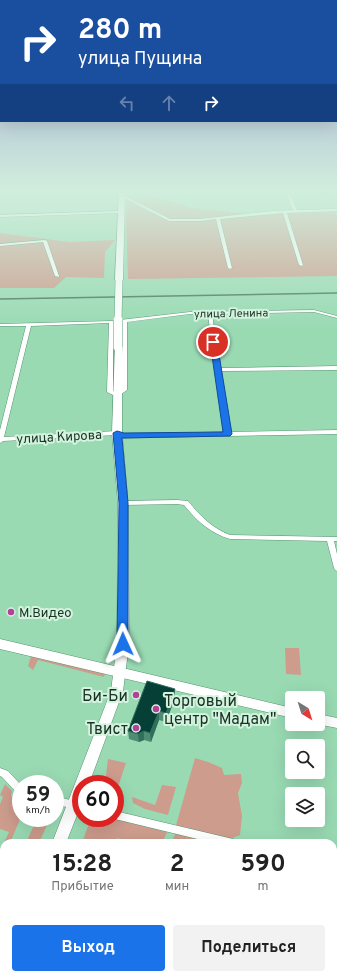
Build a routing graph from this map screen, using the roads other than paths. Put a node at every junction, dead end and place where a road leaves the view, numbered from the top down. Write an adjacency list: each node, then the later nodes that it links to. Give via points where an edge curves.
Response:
1 (120, 239): 16 (main road, bridge)
2 (223, 239): 6 (street)
3 (293, 239): 5 (street)
4 (0, 245): 7 (street, via 45,240)
5 (301, 265)
6 (230, 268)
7 (56, 276)
8 (210, 313): 9 (street, улица Ленина, via 314,311); 10 (street, улица Ленина); 15 (street)
9 (337, 317)
10 (124, 320): 11 (street, улица Ленина); 16 (street, via 124,390)
11 (111, 322): 12 (street, улица Ленина); 16 (street, via 110,392)
12 (29, 324): 13 (street, улица Ленина); 20 (street)
13 (0, 325)
14 (337, 368): 15 (street)
15 (217, 370): 19 (street)
16 (117, 395): 18 (main road)
17 (337, 432): 19 (street, улица Кирова)
18 (117, 433): 19 (street, улица Кирова, via 123,436); 20 (street, улица Кирова); 21 (main road)
19 (227, 434)
20 (0, 440)
21 (123, 503): 22 (street, via 186,504 206,526 230,537); 25 (main road, via 123,644)
22 (334, 539): 23 (street)
23 (337, 568)
24 (0, 644): 25 (main road)
25 (120, 673): 26 (main road); 30 (main road, via 110,712)
26 (285, 710)
27 (325, 720): 28 (main road)
28 (337, 723)
29 (0, 772): 31 (street)
30 (85, 775)
31 (12, 782)
32 (72, 816): 34 (main road)
33 (124, 817): 35 (street)
34 (61, 839)
35 (216, 839)

